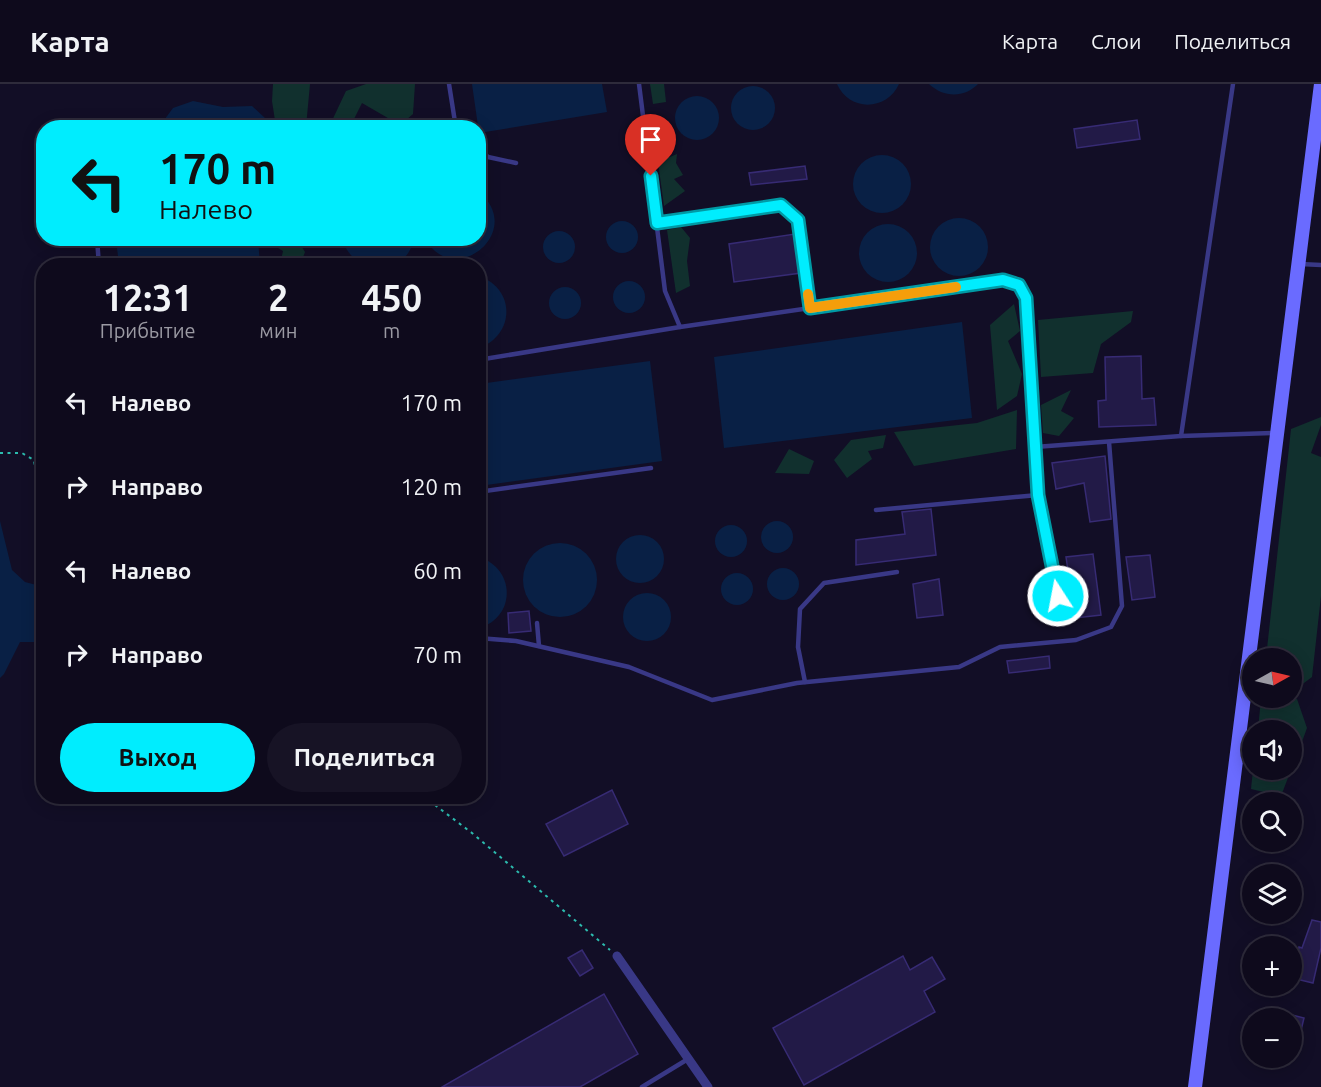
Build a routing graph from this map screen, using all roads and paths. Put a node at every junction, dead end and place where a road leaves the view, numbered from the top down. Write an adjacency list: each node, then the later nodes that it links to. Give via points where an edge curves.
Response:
1 (449, 84): 5 (lane)
2 (639, 84): 8 (lane)
3 (1233, 84): 15 (lane)
4 (1321, 84): 9 (street)
5 (455, 120)
6 (486, 155): 7 (lane)
7 (516, 163)
8 (657, 223): 11 (lane, via 781,205 798,220); 12 (lane, via 665,291)
9 (1298, 264): 10 (lane); 14 (street)
10 (1321, 266)
11 (810, 308): 12 (lane); 17 (lane, via 1003,280 1019,285 1026,298)
12 (680, 327): 13 (lane)
13 (486, 359)
14 (1277, 433): 15 (lane); 35 (street)
15 (1180, 436): 16 (lane)
16 (1109, 442): 17 (lane); 29 (lane, via 1122,606 1110,627 1077,640 1000,647 959,667)
17 (1035, 447): 22 (lane)
18 (0, 453): 20 (path, via 22,453 34,460)
19 (651, 468): 21 (lane)
20 (36, 474)
21 (486, 491)
22 (1038, 495): 23 (lane); 25 (lane)
23 (876, 510)
24 (897, 573): 29 (lane, via 824,583 800,609 798,647)
25 (1061, 616)
26 (537, 623): 28 (lane)
27 (486, 639): 28 (lane)
28 (539, 646): 29 (lane, via 628,666 712,700)
29 (805, 682)
30 (434, 804): 31 (path)
31 (617, 956): 32 (street)
32 (689, 1059): 33 (lane); 34 (street)
33 (642, 1087)
34 (708, 1087)
35 (1195, 1087)

